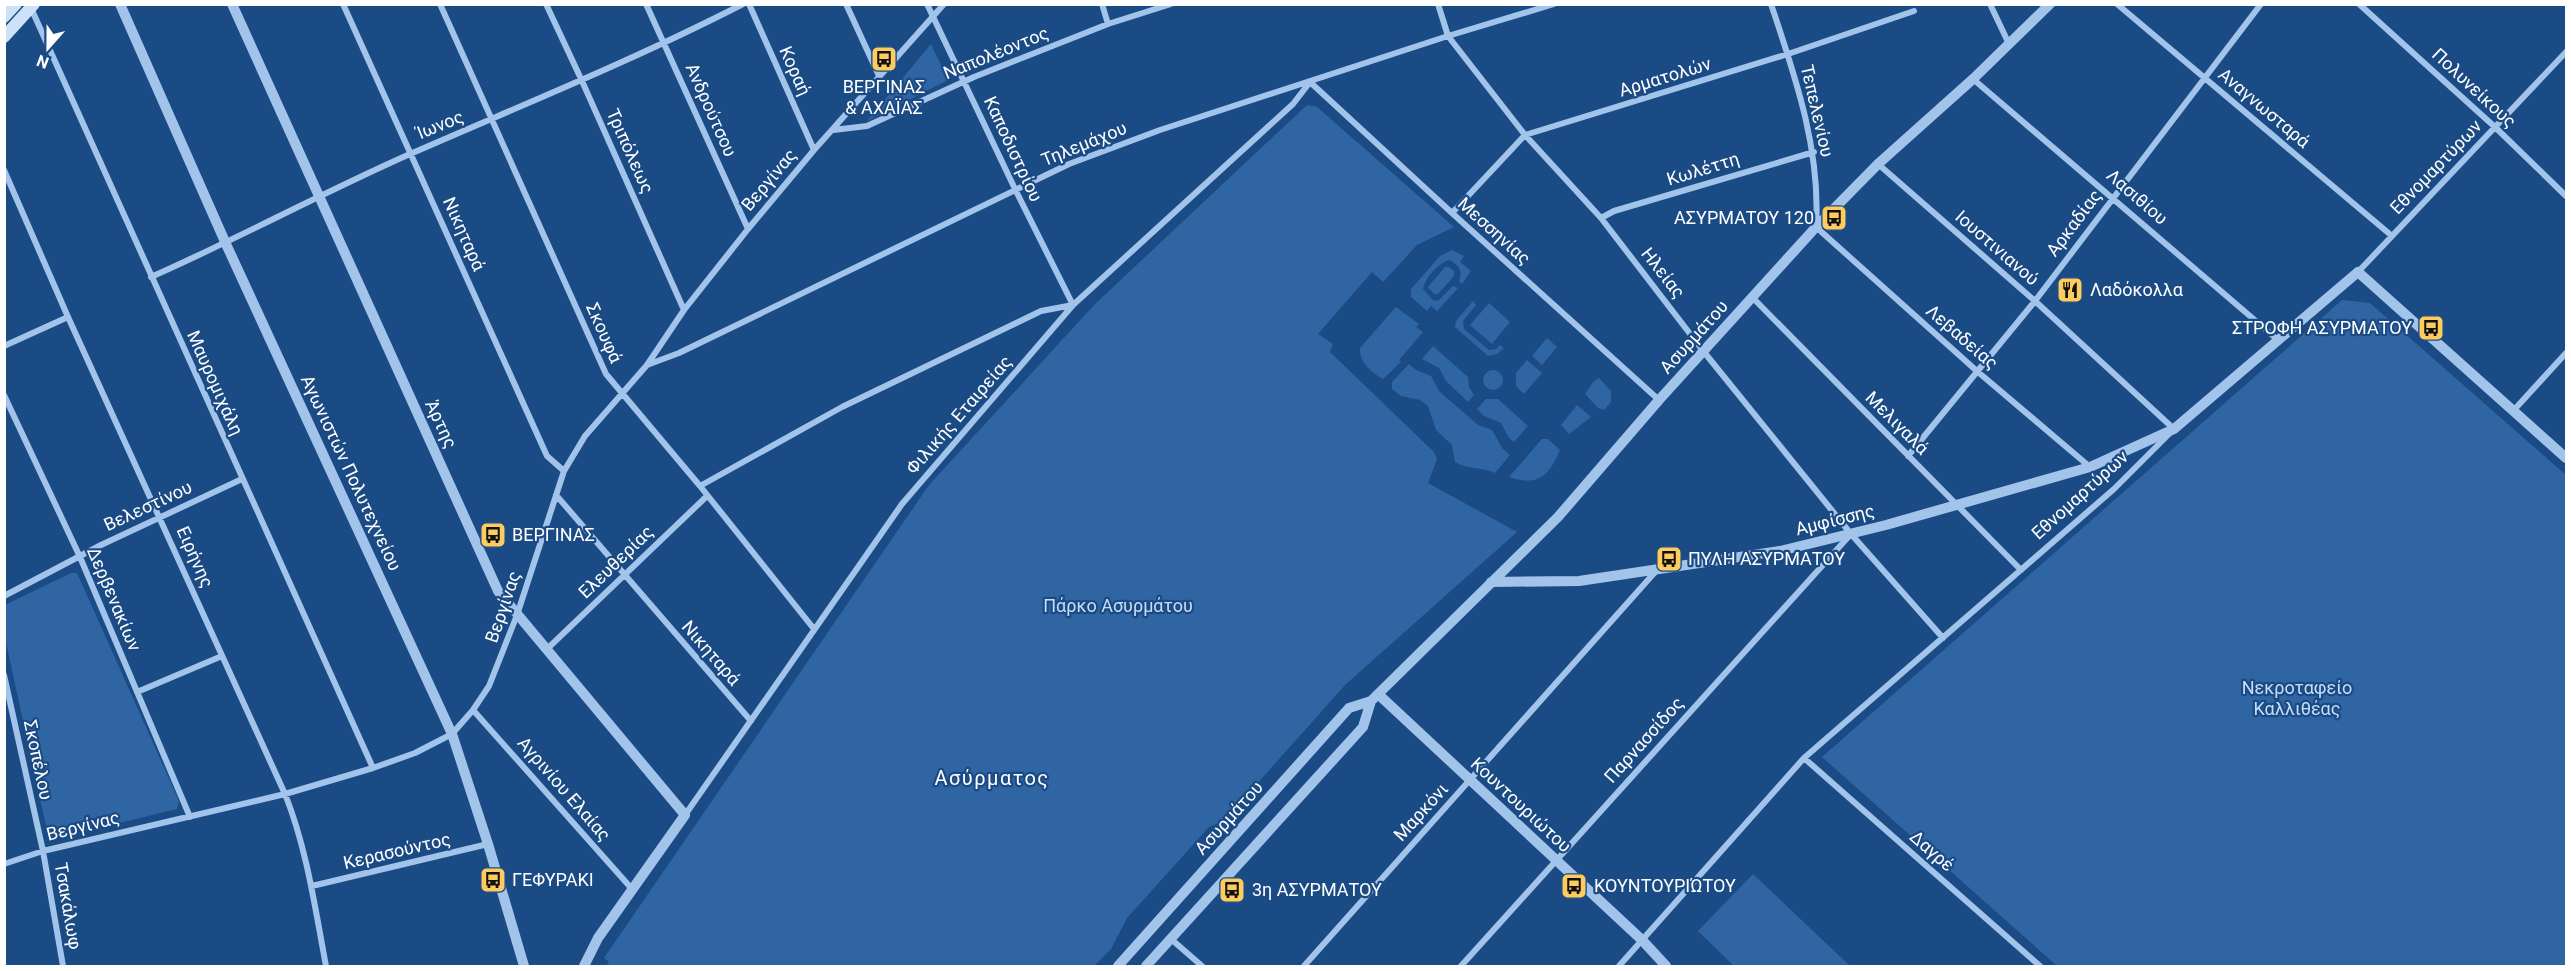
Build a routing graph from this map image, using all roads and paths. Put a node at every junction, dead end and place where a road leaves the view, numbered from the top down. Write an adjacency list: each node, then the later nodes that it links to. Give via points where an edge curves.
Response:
1 (16, 4): 25 (main road)
2 (120, 4): 58 (street, Αγωνιστών Πολυτεχνείου)
3 (232, 4): 50 (street, Άρτης)
4 (344, 4): 46 (street, Νικηταρά)
5 (440, 4): 40 (street, Σκουφά)
6 (546, 4): 37 (street, Τριπόλεως)
7 (646, 4): 31 (street, Ανδρούτσου)
8 (743, 4): 31 (street, Ίωνος)
9 (749, 4): 44 (street, Κοραή)
10 (846, 4): 35 (street)
11 (927, 4): 26 (street, Καποδιστρίου)
12 (944, 4): 26 (street, Βεργίνας)
13 (1102, 4): 27 (street)
14 (1171, 4): 27 (street, Ναπολέοντος)
15 (1438, 4): 28 (street, Ηλείας)
16 (1554, 4): 28 (street, Τηλεμάχου)
17 (1771, 4): 33 (street, Τεπελενίου)
18 (1990, 4): 30 (street)
19 (2050, 4): 30 (street, Ασυρμάτου)
20 (2117, 4): 34 (street, Αναγνωσταρά)
21 (2261, 4): 34 (street, Αρκαδίας)
22 (2359, 4): 41 (street, Πολυνείκους)
23 (33, 6): 29 (main road); 60 (street, Μαυρομιχάλη)
24 (1914, 11): 33 (street, Αρματολών)
25 (4, 17)
26 (933, 18): 35 (street, Βεργίνας); 38 (street, Καποδιστρίου)
27 (1108, 24): 38 (street, Ναπολέοντος)
28 (1448, 36): 39 (street, Τηλεμάχου); 43 (street, Ηλείας)
29 (4, 37)
30 (2010, 44): 36 (street, Ασυρμάτου)
31 (665, 45): 37 (street, Ίωνος); 56 (street, Ανδρούτσου)
32 (2566, 52): 41 (street, Εθνομαρτύρων)
33 (1788, 54): 43 (street, Αρματολών); 45 (street, Τεπελενίου)
34 (2204, 77): 51 (street, Αρκαδίας); 57 (street, Αναγνωσταρά)
35 (880, 78): 42 (street, Βεργίνας)
36 (1973, 79): 47 (street, Ασυρμάτου); 51 (street, Λασιθίου)
37 (582, 81): 40 (street, Ίωνος); 64 (street, Τριπόλεως)
38 (965, 81): 42 (street, Ναπολέοντος, via 867,126); 49 (street, Καποδιστρίου)
39 (1310, 82): 49 (street, Τηλεμάχου, via 1160,130); 53 (street, Μεσσηνίας); 63 (street, Φιλικής Εταιρείας, via 1293,104)
40 (493, 120): 46 (street, Ίωνος); 72 (street, Σκουφά, via 606,374)
41 (2496, 128): 52 (street, Πολυνείκους); 57 (street, Εθνομαρτύρων)
42 (833, 130): 44 (street, Βεργίνας)
43 (1525, 135): 53 (street, Αρματολών); 54 (street, Ηλείας)
44 (814, 150): 56 (street, Βεργίνας)
45 (1814, 152): 54 (street, Κωλέττη); 55 (street, Τεπελενίου)
46 (412, 153): 50 (street, Ίωνος); 80 (street, Νικηταρά, via 547,456)
47 (1878, 164): 55 (street, Ασυρμάτου); 62 (street, Ιουστινιανού)
48 (4, 170): 65 (street, Ειρήνης)
49 (1015, 189): 63 (street, Καποδιστρίου); 70 (street, Τηλεμάχου, via 680,353)
50 (318, 196): 58 (street, Ίωνος); 94 (street, Άρτης, via 498,591)
51 (2113, 196): 62 (street, Αρκαδίας); 66 (street, Λασιθίου)
52 (2566, 196)
53 (1452, 213): 74 (street, Μεσσηνίας)
54 (1601, 218): 68 (street, Ηλείας)
55 (1816, 227): 61 (street, Ασυρμάτου); 71 (street, Λεβαδείας)
56 (748, 229): 64 (street, Βεργίνας)
57 (2392, 236): 59 (street, Εθνομαρτύρων)
58 (226, 244): 60 (street, Ίωνος); 104 (street, Αγωνιστών Πολυτεχνείου)
59 (2358, 273): 66 (street, Εθνομαρτύρων); 75 (street)
60 (151, 277): 81 (street, Μαυρομιχάλη)
61 (1752, 297): 68 (street, Ασυρμάτου); 77 (street, Μελιγαλά)
62 (2035, 301): 71 (street, Αρκαδίας); 76 (street, Ιουστινιανού)
63 (1073, 305): 82 (street, via 1041,311 853,402); 95 (street, Φιλικής Εταιρείας, via 902,504)
64 (684, 310): 70 (street, Βεργίνας)
65 (68, 317): 67 (street); 86 (street, Ειρήνης)
66 (2278, 340): 76 (street, Εθνομαρτύρων)
67 (4, 346)
68 (1704, 351): 74 (street, Ασυρμάτου); 87 (street, Ηλείας)
69 (2566, 354): 75 (street)
70 (646, 365): 72 (street, Βεργίνας)
71 (1978, 372): 77 (street, Αρκαδίας); 79 (street, Λεβαδείας)
72 (621, 393): 80 (street, Βεργίνας, via 585,436); 82 (street, Σκουφά)
73 (4, 395): 88 (street, Δερβενακίων)
74 (1659, 400): 92 (street, Ασυρμάτου, via 1558,517)
75 (2514, 411): 78 (street)
76 (2174, 429): 79 (street, Αμφίσσης); 90 (street, Εθνομαρτύρων, via 2114,489)
77 (1908, 456): 85 (street, Μελιγαλά)
78 (2566, 458)
79 (2090, 467): 85 (street, Αμφίσσης)
80 (564, 471): 83 (street, Βεργίνας)
81 (242, 479): 86 (street, Βελεστίνου); 106 (street, Μαυρομιχάλη)
82 (700, 486): 84 (street, Σκουφά)
83 (556, 495): 91 (street, Νικηταρά); 94 (street, Βεργίνας)
84 (707, 496): 91 (street, Ελευθερίας); 95 (street, Σκουφά)
85 (1957, 505): 87 (street, Αμφίσσης); 90 (street, Μελιγαλά)
86 (160, 516): 88 (street, Βελεστίνου); 98 (street, Ειρήνης)
87 (1851, 534): 89 (street, Αμφίσσης, via 1780,551); 96 (street, Ηλείας); 113 (street, Παρνασσίδος)
88 (80, 557): 93 (street, Βελεστίνου); 100 (street, Δερβενακίων)
89 (1656, 570): 92 (street, Αμφίσσης, via 1579,581); 107 (street, Μαρκόνι)
90 (2021, 570): 96 (street, Εθνομαρτύρων)
91 (622, 575): 97 (street, Ελευθερίας); 103 (street, Νικηταρά)
92 (1491, 582): 101 (street, Ασυρμάτου)
93 (4, 596)
94 (517, 615): 97 (street, Άρτης); 102 (street, Βεργίνας, via 489,686)
95 (814, 629): 103 (street, Φιλικής Εταιρείας)
96 (1943, 639): 105 (street, Εθνομαρτύρων)
97 (546, 650): 109 (street, Άρτης)
98 (222, 656): 100 (street); 108 (street, Ειρήνης)
99 (4, 675): 112 (street, Σκοπέλου)
100 (137, 692): 110 (street, Δερβενακίων)
101 (1375, 697): 107 (street, Κουντουριώτου); 117 (street, Ασυρμάτου, via 1363,727); 123 (street, Ασυρμάτου, via 1349,708)
102 (474, 710): 104 (street, Βεργίνας); 116 (street, Αγρινίου Ελαίας)
103 (751, 721): 109 (street, Φιλικής Εταιρείας)
104 (452, 734): 106 (street, Βεργίνας); 111 (street, Αγωνιστών Πολυτεχνείου)
105 (1804, 758): 118 (street, Εθνομαρτύρων); 130 (street, Δαγρέ)
106 (373, 768): 108 (street, Βεργίνας)
107 (1470, 780): 113 (street, Κουντουριώτου); 126 (street, Μαρκόνι)
108 (285, 794): 110 (street, Βεργίνας); 115 (street, Ειρήνης, via 297,822)
109 (685, 815): 116 (street)
110 (190, 817): 112 (street, Βεργίνας)
111 (488, 844): 115 (street, Κερασούντος); 121 (street, Αγωνιστών Πολυτεχνείου)
112 (43, 851): 114 (street, Βεργίνας); 119 (street, Τσακάλωφ)
113 (1556, 860): 118 (street, Κουντουριώτου); 127 (street, Παρνασσίδος)
114 (4, 864)
115 (312, 886): 120 (street, Ειρήνης)
116 (632, 889): 122 (street)
117 (1171, 939): 124 (street, Ασυρμάτου); 125 (street)
118 (1642, 940): 128 (street, Εθνομαρτύρων); 129 (street, Κουντουριώτου)
119 (63, 966)
120 (326, 966)
121 (524, 966)
122 (584, 966)
123 (1118, 966)
124 (1146, 966)
125 (1202, 966)
126 (1304, 966)
127 (1461, 966)
128 (1619, 966)
129 (1666, 966)
130 (2040, 966)

